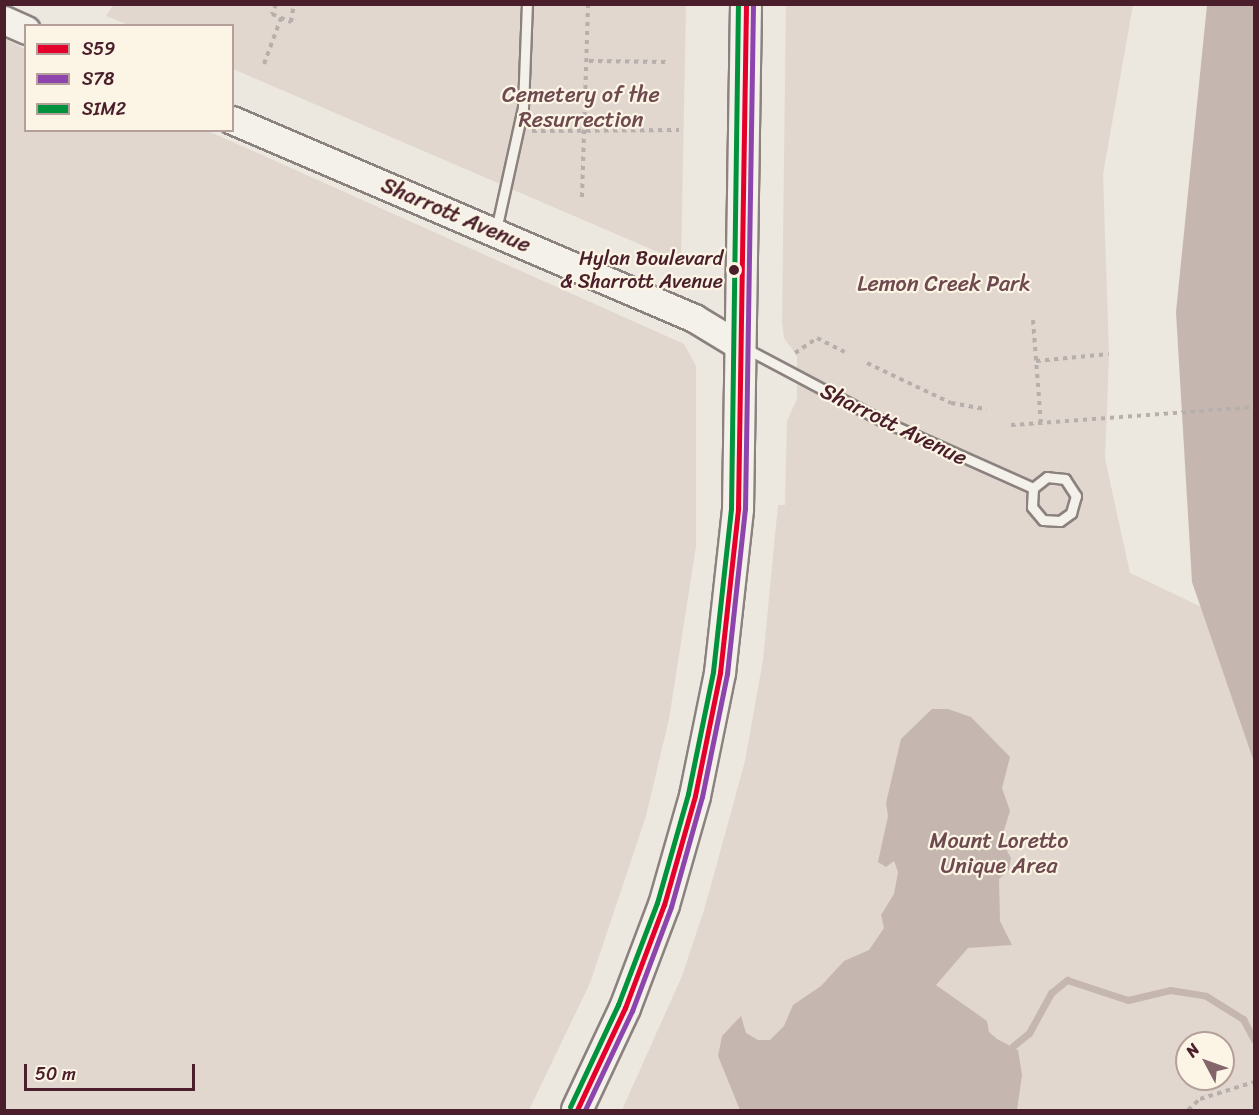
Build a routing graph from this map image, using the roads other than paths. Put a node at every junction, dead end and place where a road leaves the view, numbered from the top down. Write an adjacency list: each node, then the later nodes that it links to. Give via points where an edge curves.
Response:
1 (527, 4): 6 (lane, via 520,131)
2 (746, 4): 7 (main road)
3 (4, 20): 4 (street)
4 (24, 29)
5 (234, 121): 6 (street, Sharrott Avenue)
6 (495, 232): 7 (street, Sharrott Avenue, via 694,318)
7 (740, 346): 8 (lane, Sharrott Avenue, via 881,420); 9 (main road, via 732,589 704,756 651,941)
8 (1033, 488): 8 (lane, via 1030,502 1038,517 1053,522 1071,513 1076,496 1065,479 1047,477)
9 (577, 1110)

